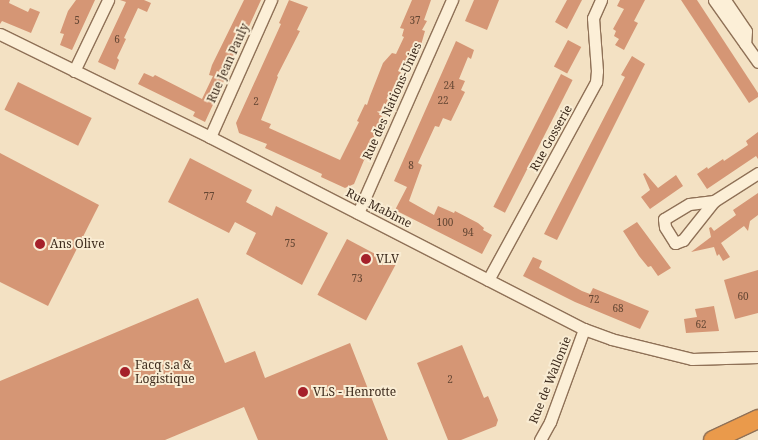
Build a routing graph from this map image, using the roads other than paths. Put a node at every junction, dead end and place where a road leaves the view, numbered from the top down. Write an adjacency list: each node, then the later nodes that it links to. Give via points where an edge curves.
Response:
1 (108, 0): 10 (street)
2 (271, 0): 11 (street, Rue Jean Pauly)
3 (452, 0): 14 (street, Rue des Nations-Unies)
4 (601, 0): 15 (street, Rue Gosserie, via 593,18 598,71 596,82)
5 (714, 0): 8 (street)
6 (725, 0): 8 (street, via 746,31)
7 (0, 34): 10 (street, Rue Mabîme)
8 (745, 44): 9 (street)
9 (758, 62)
10 (74, 71): 11 (street, Rue Mabîme)
11 (210, 137): 14 (street, Rue Mabîme)
12 (758, 173): 13 (street)
13 (714, 201)
14 (358, 213): 15 (street, Rue Mabîme)
15 (488, 280): 16 (street, Rue Mabîme)
16 (584, 329): 17 (street, Rue Mabîme, via 692,359); 19 (street, Rue de Wallonie, via 550,422)
17 (758, 356)
18 (758, 419): 20 (highway)
19 (540, 440)
20 (713, 440)

